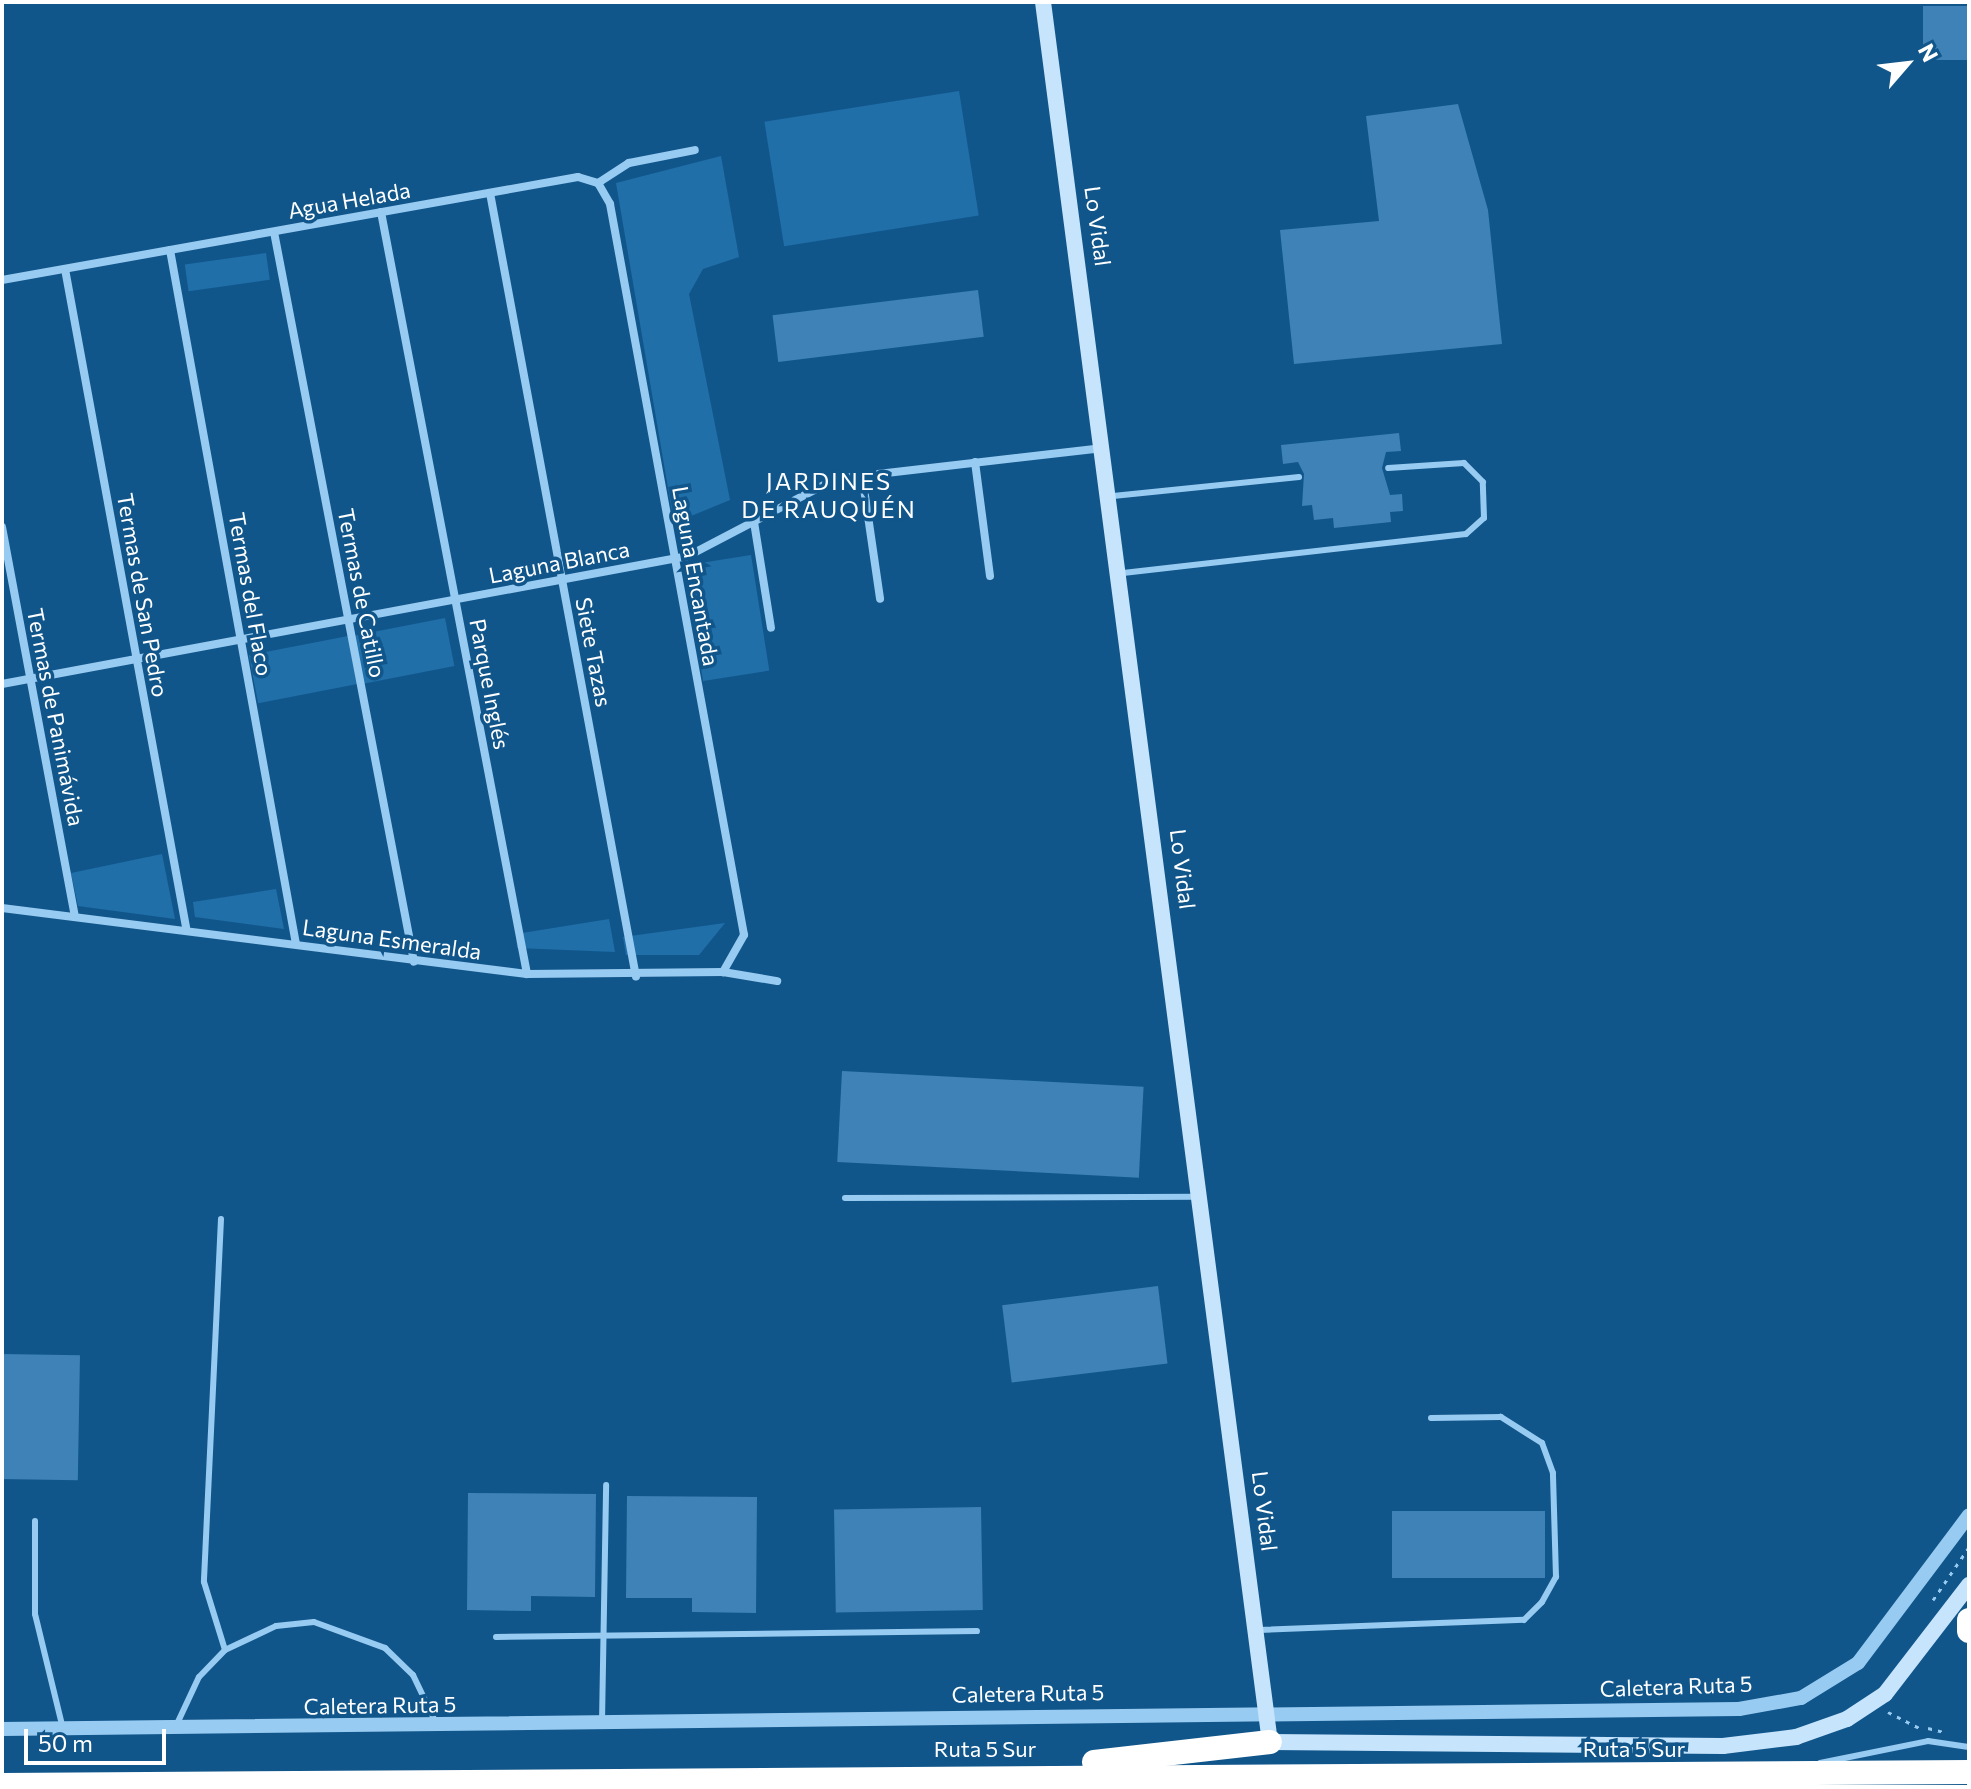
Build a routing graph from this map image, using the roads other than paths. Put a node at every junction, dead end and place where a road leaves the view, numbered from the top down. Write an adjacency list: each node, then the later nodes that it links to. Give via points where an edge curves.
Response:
1 (1043, 2): 10 (main road, Lo Vidal)
2 (695, 150): 3 (street, via 620,167)
3 (598, 183): 4 (street, Agua Helada, via 578,177); 18 (street, Laguna Encantada, via 610,204)
4 (490, 193): 5 (street, Agua Helada); 21 (street, Siete Tazas)
5 (381, 212): 6 (street, Agua Helada); 23 (street, Parque Inglés)
6 (274, 232): 7 (street, Agua Helada); 24 (street, Termas de Catillo)
7 (170, 250): 8 (street, Agua Helada); 26 (street, Termas del Flaco)
8 (65, 269): 9 (street, Agua Helada); 27 (street, Termas de San Pedro)
9 (2, 280)
10 (1107, 447): 11 (street, Laguna Blanca); 15 (main road, Lo Vidal)
11 (975, 462): 13 (street, Laguna Blanca); 20 (street)
12 (1388, 468): 19 (lane, via 1464,463 1483,482 1484,518 1466,534)
13 (862, 475): 16 (street, Laguna Blanca, via 804,490); 22 (street)
14 (1299, 477): 15 (lane)
15 (1113, 496): 19 (main road, Lo Vidal)
16 (754, 522): 18 (street, Laguna Blanca, via 720,544); 25 (street)
17 (2, 527): 28 (street, Termas de Panimávida)
18 (674, 559): 21 (street, Laguna Blanca); 35 (street, Laguna Encantada, via 744,935)
19 (1123, 573): 39 (main road, Lo Vidal)
20 (990, 576)
21 (562, 580): 23 (street, Laguna Blanca); 37 (street, Siete Tazas)
22 (880, 599)
23 (455, 600): 24 (street, Laguna Blanca); 36 (street, Parque Inglés)
24 (348, 620): 26 (street, Laguna Blanca); 34 (street, Termas de Catillo)
25 (771, 628)
26 (241, 640): 27 (street, Laguna Blanca); 33 (street, Termas del Flaco)
27 (137, 659): 28 (street, Laguna Blanca); 32 (street, Termas de San Pedro)
28 (30, 679): 29 (street, Laguna Blanca); 31 (street, Termas de Panimávida)
29 (2, 684)
30 (2, 908): 31 (street, Laguna Esmeralda)
31 (74, 913): 32 (street, Laguna Esmeralda)
32 (186, 927): 33 (street, Laguna Esmeralda)
33 (296, 944): 34 (street, Laguna Esmeralda)
34 (414, 962): 36 (street, Laguna Esmeralda)
35 (723, 972): 37 (street, Laguna Esmeralda); 38 (street, Laguna Esmeralda)
36 (527, 974): 37 (street, Laguna Esmeralda)
37 (636, 977)
38 (777, 981)
39 (1203, 1197): 40 (lane); 48 (main road, Lo Vidal)
40 (845, 1198)
41 (221, 1219): 53 (lane, via 204,1582)
42 (1431, 1418): 48 (lane, via 1501,1417 1542,1443 1553,1473 1556,1577 1542,1602 1524,1620)
43 (606, 1485): 51 (lane)
44 (1969, 1515): 54 (street, Caletera Ruta 5, via 1858,1663 1786,1702 1715,1711)
45 (35, 1521): 58 (lane, via 35,1614)
46 (1968, 1586): 60 (main road, via 1910,1668 1873,1703 1813,1732 1737,1745)
47 (1969, 1620): 50 (highway)
48 (1259, 1630): 54 (main road, Lo Vidal)
49 (977, 1631): 51 (lane)
50 (1969, 1631)
51 (603, 1635): 52 (lane); 55 (lane)
52 (496, 1637)
53 (225, 1650): 56 (lane, via 276,1626 314,1622 351,1630 400,1660); 59 (lane, via 193,1685)
54 (1269, 1710): 55 (street, Caletera Ruta 5); 60 (main road, Lo Vidal)
55 (602, 1722): 56 (street, Caletera Ruta 5)
56 (438, 1727): 59 (street, Caletera Ruta 5)
57 (2, 1729): 58 (street, Caletera Ruta 5)
58 (63, 1729): 59 (street, Caletera Ruta 5)
59 (175, 1729)
60 (1270, 1742): 63 (highway)
61 (1969, 1747): 64 (lane, via 1947,1743 1866,1750)
62 (1969, 1772): 64 (highway, Ruta 5 Sur)
63 (975, 1775): 64 (highway, Ruta 5 Sur); 65 (highway, Ruta 5 Sur)
64 (1782, 1776)
65 (2, 1785)

